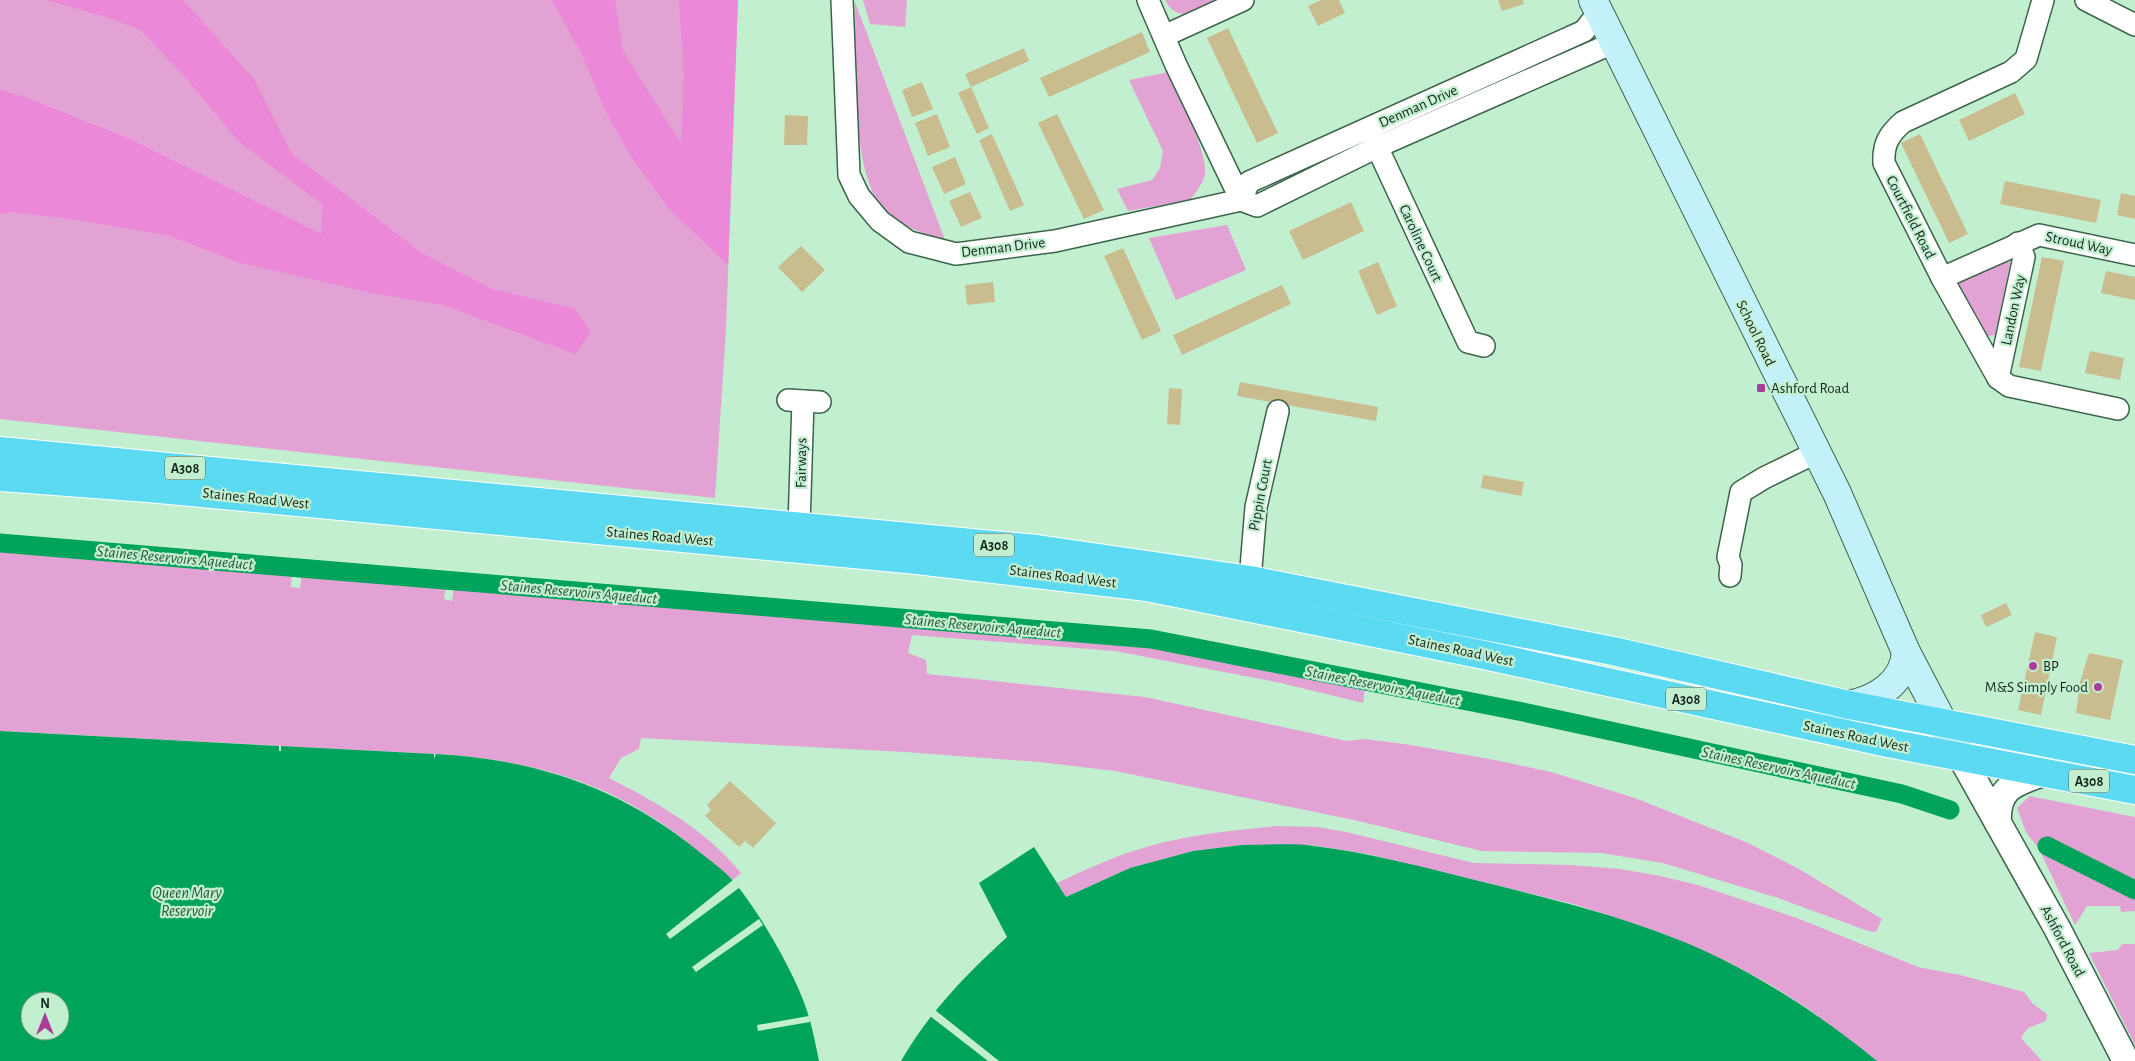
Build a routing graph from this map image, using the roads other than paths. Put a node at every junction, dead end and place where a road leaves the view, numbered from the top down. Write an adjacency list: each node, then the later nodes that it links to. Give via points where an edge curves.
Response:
1 (842, 0): 11 (street, Denman Drive, via 849,175 859,196 880,221 909,242 956,254 1055,241)
2 (1148, 0): 8 (street)
3 (1242, 0): 8 (street)
4 (2043, 0): 14 (street, Courtfield Road, via 2026,59 2010,72 1903,122 1891,133 1883,149 1884,162)
5 (2086, 0): 7 (street)
6 (1596, 6): 9 (main road, School Road); 10 (street, Denman Drive, via 1584,31)
7 (2135, 25)
8 (1164, 36): 11 (street)
9 (1613, 43): 10 (street, Denman Drive); 21 (main road, School Road)
10 (1373, 138): 11 (street, Denman Drive, via 1257,206); 15 (street, Caroline Court, via 1468,342)
11 (1241, 200)
12 (2018, 243): 13 (street, Stroud Way, via 2039,235); 14 (street, Stroud Way); 16 (street, Landon Way, via 2024,257)
13 (2135, 255)
14 (1942, 278): 16 (street, Courtfield Road)
15 (1484, 346)
16 (1998, 378): 18 (street, via 2008,386)
17 (804, 401): 23 (street, Fairways)
18 (2118, 409)
19 (1278, 411): 25 (street, Pippin Court, via 1256,507)
20 (0, 451): 23 (highway, Staines Road West / A308)
21 (1815, 453): 24 (street, via 1740,492 1728,557); 26 (main road, School Road)
22 (0, 477): 29 (highway, Staines Road West / A308, via 817,550 1137,586 1494,657)
23 (799, 526): 25 (highway, Staines Road West / A308, via 1036,549)
24 (1730, 576)
25 (1250, 580): 27 (highway, Staines Road West / A308, via 1603,649)
26 (1906, 652): 27 (main road, via 1903,668 1896,680 1882,693 1865,702); 28 (main road, School Road)
27 (1849, 704): 28 (highway, Staines Road West / A308)
28 (1941, 722): 29 (main road, School Road); 30 (highway, A308)
29 (1962, 757): 31 (highway, A308); 33 (street, Ashford Road)
30 (2135, 760)
31 (2043, 773): 32 (highway, A308); 33 (street, via 2012,785 2004,793 1997,811)
32 (2135, 790)
33 (1998, 823): 34 (street, Ashford Road)
34 (2126, 1061)

